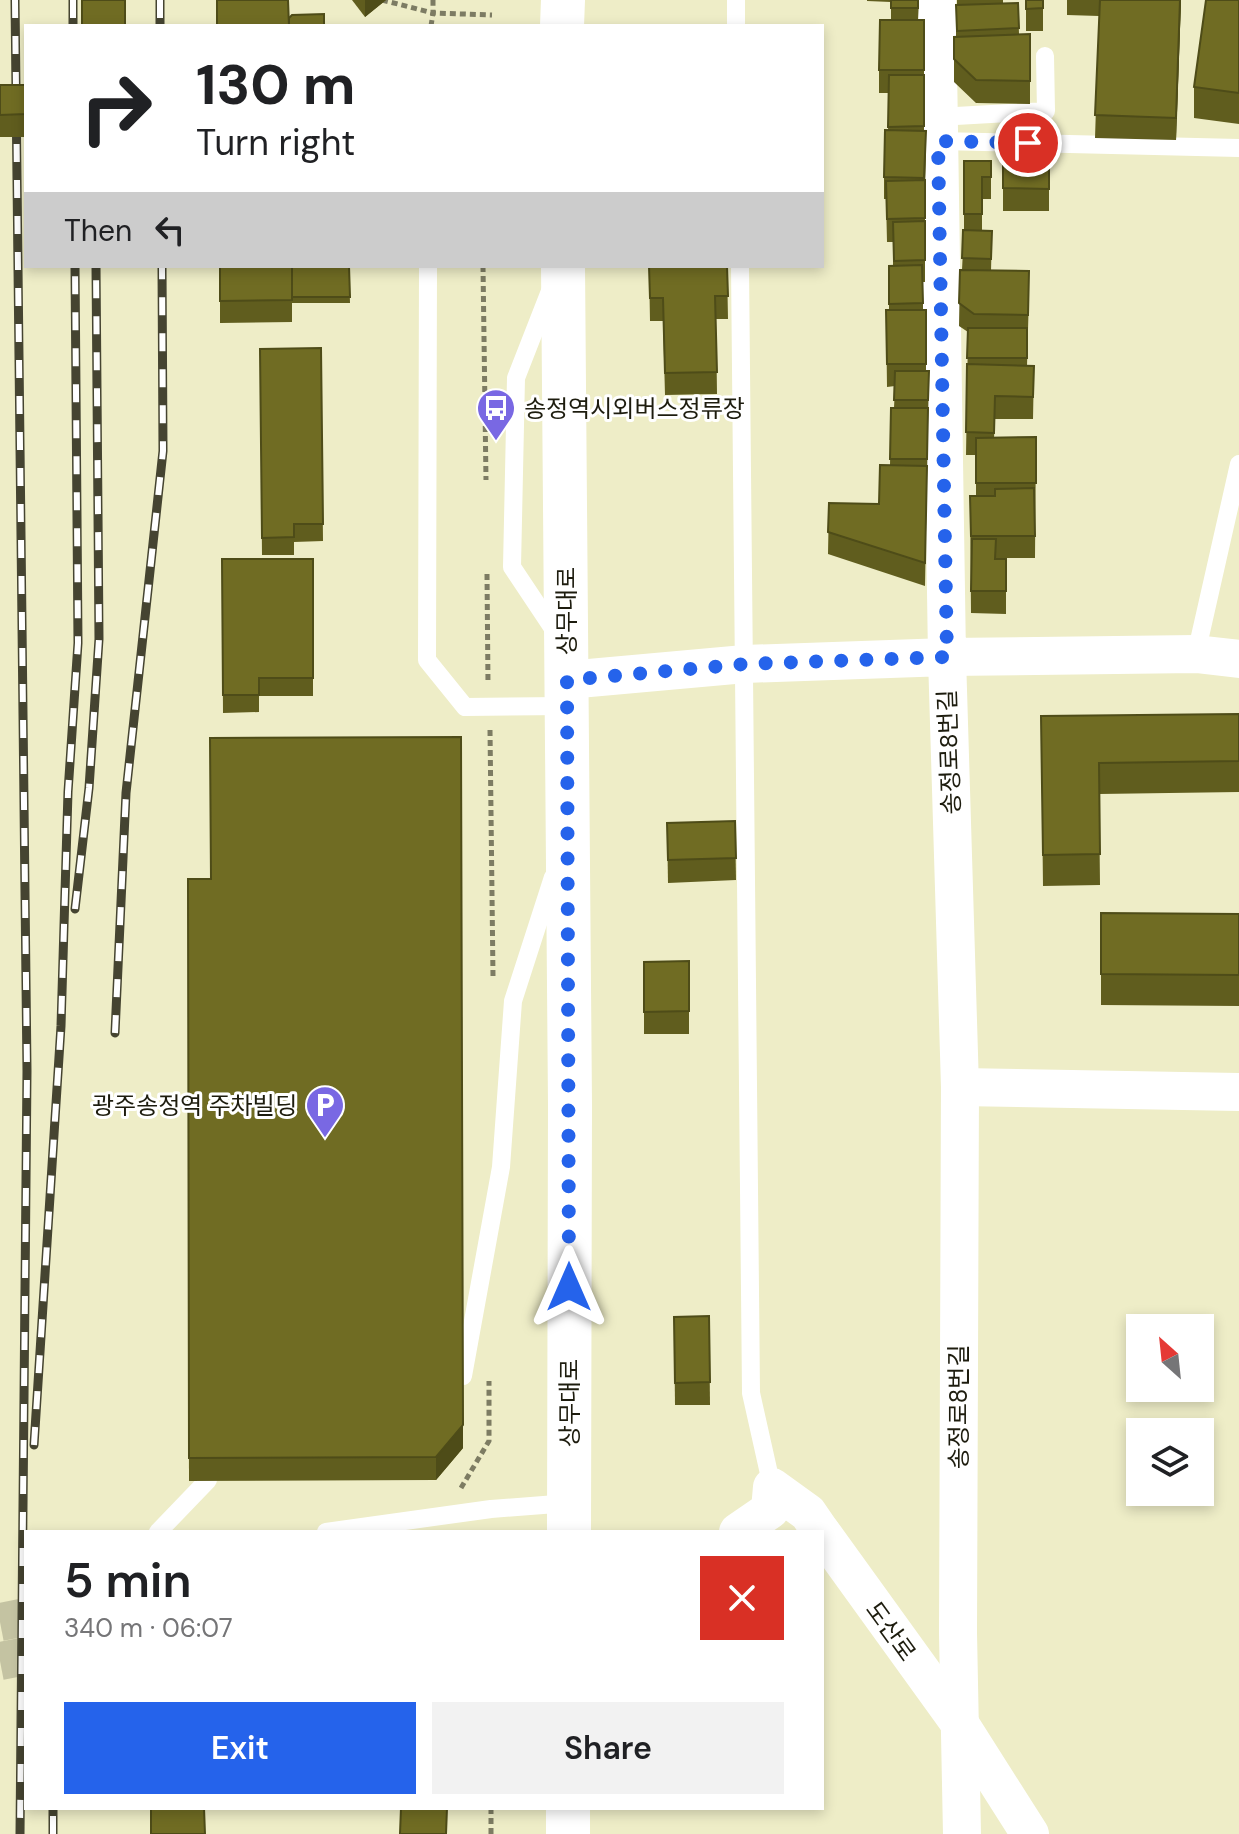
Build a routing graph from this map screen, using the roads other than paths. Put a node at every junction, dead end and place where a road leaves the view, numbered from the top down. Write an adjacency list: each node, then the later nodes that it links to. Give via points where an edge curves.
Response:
1 (563, 0): 4 (main road)
2 (736, 0): 5 (lane)
3 (937, 0): 7 (street, 송정로8번길)
4 (562, 24)
5 (736, 24)
6 (1045, 56): 7 (lane, via 1046,111)
7 (938, 129): 8 (lane); 14 (street, 송정로8번길)
8 (1239, 148)
9 (428, 268): 17 (lane, via 427,660 465,707 488,707)
10 (562, 268): 17 (main road, 상무대로)
11 (740, 268): 16 (lane)
12 (1239, 464): 13 (lane)
13 (1196, 654): 14 (street, 송정로8번길); 15 (street, 송정로8번길)
14 (947, 657): 16 (street); 19 (street, 송정로8번길)
15 (1239, 659)
16 (745, 664): 17 (street); 23 (lane, via 751,1393)
17 (566, 679): 18 (main road, 상무대로)
18 (568, 833): 21 (lane, via 513,1001 501,1167); 24 (main road, 상무대로)
19 (960, 1087): 20 (street); 30 (street, 송정로8번길)
20 (1239, 1092)
21 (463, 1376)
22 (208, 1480): 25 (lane)
23 (772, 1487): 27 (street, via 770,1510); 28 (street, 도산로, via 808,1513)
24 (569, 1517): 26 (lane, via 491,1509)
25 (160, 1530)
26 (340, 1530)
27 (741, 1530)
28 (820, 1530)
29 (824, 1536): 30 (street, 도산로)
30 (962, 1727): 33 (street); 34 (street, 도산로)
31 (568, 1810): 32 (main road)
32 (568, 1834)
33 (962, 1834)
34 (1030, 1834)

